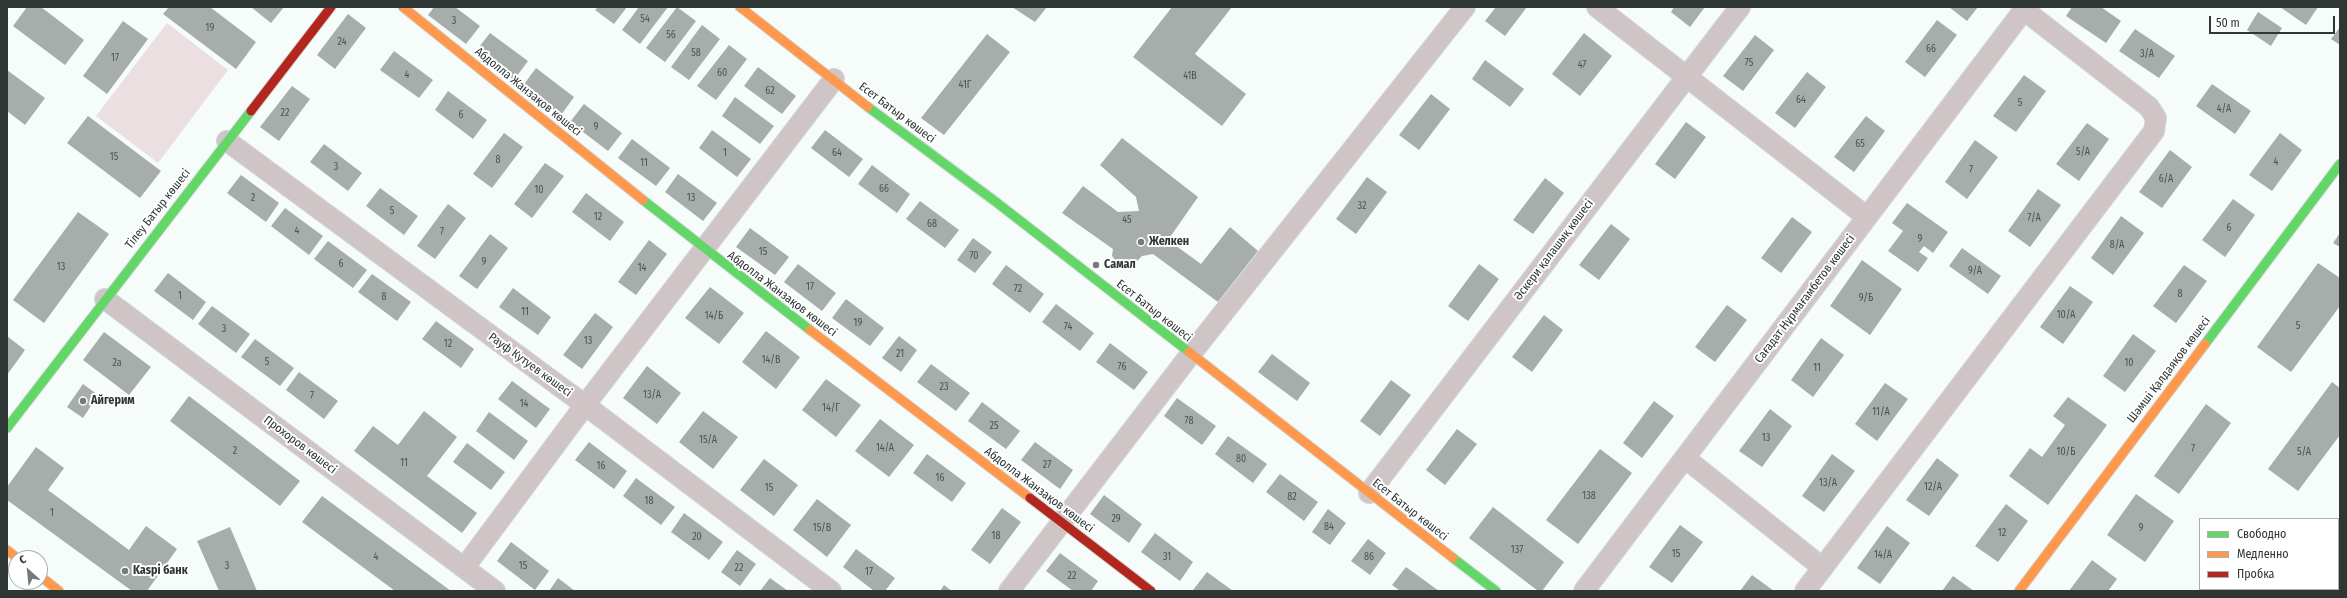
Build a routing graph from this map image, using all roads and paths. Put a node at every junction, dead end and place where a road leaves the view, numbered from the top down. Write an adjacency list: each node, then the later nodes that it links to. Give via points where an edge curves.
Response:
1 (331, 7): 10 (street, Тілеу Батыр көшесі)
2 (404, 7): 13 (street, Абдолла Жанзақов көшесі)
3 (740, 7): 9 (street, Есет Батыр көшесі)
4 (1465, 7): 15 (street)
5 (1597, 7): 8 (street)
6 (1740, 7): 8 (street, Әскери қалашық көшесі)
7 (2025, 9): 12 (street, Сағадат Нұрмағамбетов көшесі); 22 (street, via 2149,107 2156,118 2154,131)
8 (1685, 78): 12 (street); 19 (street, Әскери қалашық көшесі)
9 (834, 79): 13 (street); 15 (street, Есет Батыр көшесі, via 996,202)
10 (227, 141): 14 (street, Тілеу Батыр көшесі); 16 (street, Рауф Кутуев көшесі)
11 (2340, 164): 32 (street, Шәмші Қалдаяқов көшесі)
12 (1867, 217): 18 (street, Сағадат Нұрмағамбетов көшесі)
13 (704, 249): 16 (street); 20 (street, Абдолла Жанзақов көшесі)
14 (105, 299): 17 (street, Тілеу Батыр көшесі); 21 (street, Прохоров көшесі)
15 (1190, 355): 19 (street, Есет Батыр көшесі); 20 (street)
16 (585, 405): 21 (street); 26 (street, Рауф Кутуев көшесі)
17 (7, 428)
18 (1685, 458): 22 (street); 30 (street, Сағадат Нұрмағамбетов көшесі)
19 (1369, 493): 29 (street, Есет Батыр көшесі)
20 (1060, 522): 27 (street); 28 (street, Абдолла Жанзақов көшесі)
21 (464, 568): 25 (street, Прохоров көшесі)
22 (1823, 568): 31 (street)
23 (48, 582): 24 (street)
24 (59, 591)
25 (495, 591)
26 (831, 591)
27 (1009, 591)
28 (1152, 591)
29 (1496, 591)
30 (1584, 591)
31 (1805, 591)
32 (2019, 591)

